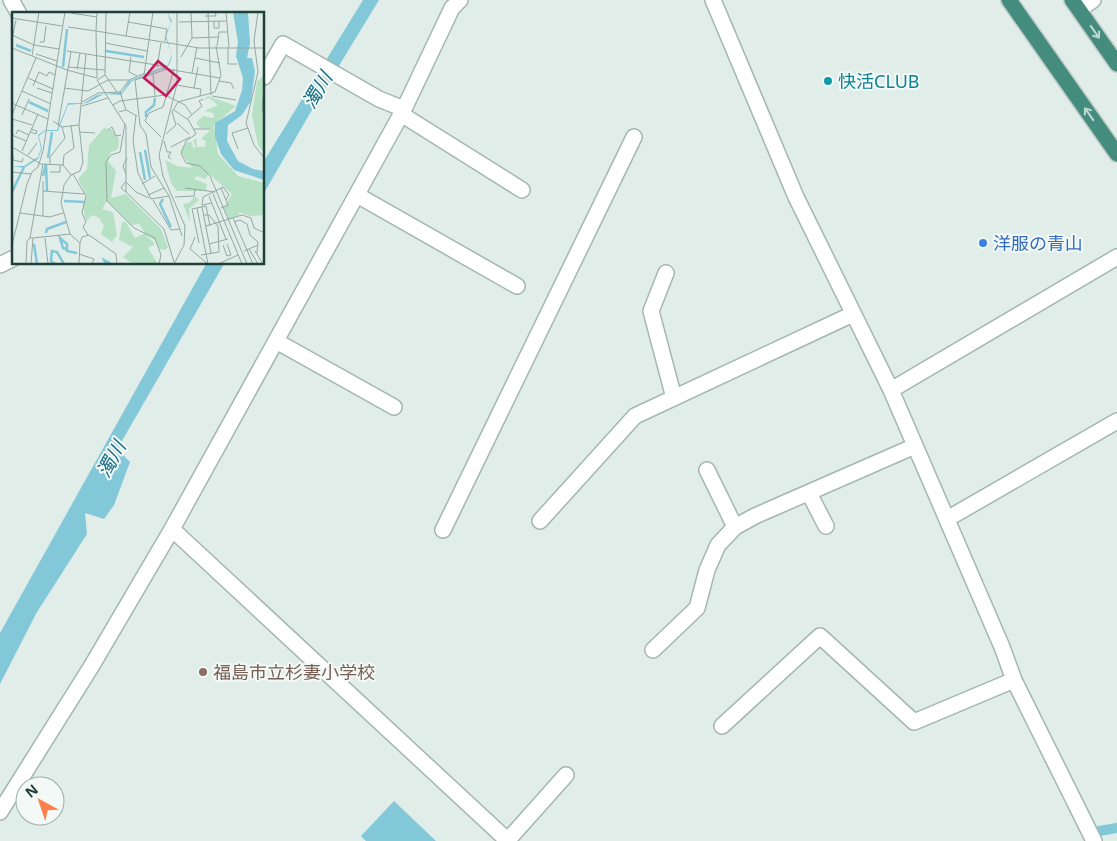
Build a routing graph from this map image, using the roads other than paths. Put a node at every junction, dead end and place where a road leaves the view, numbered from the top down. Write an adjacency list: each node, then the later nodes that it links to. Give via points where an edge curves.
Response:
1 (11, 0): 7 (street)
2 (460, 0): 10 (street, via 452,8)
3 (713, 0): 20 (street, via 796,197)
4 (1009, 0): 12 (highway, one-way to 4)
5 (1093, 0): 6 (street)
6 (1076, 5): 8 (highway, one-way to 8)
7 (18, 12)
8 (1117, 64)
9 (265, 74): 10 (street, via 283,44)
10 (402, 112): 13 (street); 14 (street)
11 (634, 137): 34 (street)
12 (1117, 154)
13 (522, 190)
14 (357, 195): 19 (street); 21 (street)
15 (1117, 257): 22 (street)
16 (12, 259): 17 (street)
17 (0, 265)
18 (666, 273): 23 (street, via 651,311)
19 (517, 286)
20 (854, 314): 22 (street); 23 (street)
21 (276, 341): 24 (street); 33 (street)
22 (891, 390): 26 (street)
23 (674, 398): 30 (street, via 636,416)
24 (394, 407)
25 (1117, 421): 29 (street)
26 (915, 446): 28 (street); 29 (street)
27 (707, 470): 32 (street)
28 (809, 492): 31 (street); 32 (street)
29 (947, 519): 36 (street)
30 (540, 521)
31 (826, 526)
32 (735, 527): 35 (street, via 718,545 696,608)
33 (172, 529): 39 (street); 40 (street)
34 (442, 530)
35 (653, 650)
36 (1014, 680): 37 (street, via 914,722 820,636); 41 (street)
37 (722, 726)
38 (566, 775): 40 (street)
39 (1, 809)
40 (507, 841)
41 (1094, 841)

